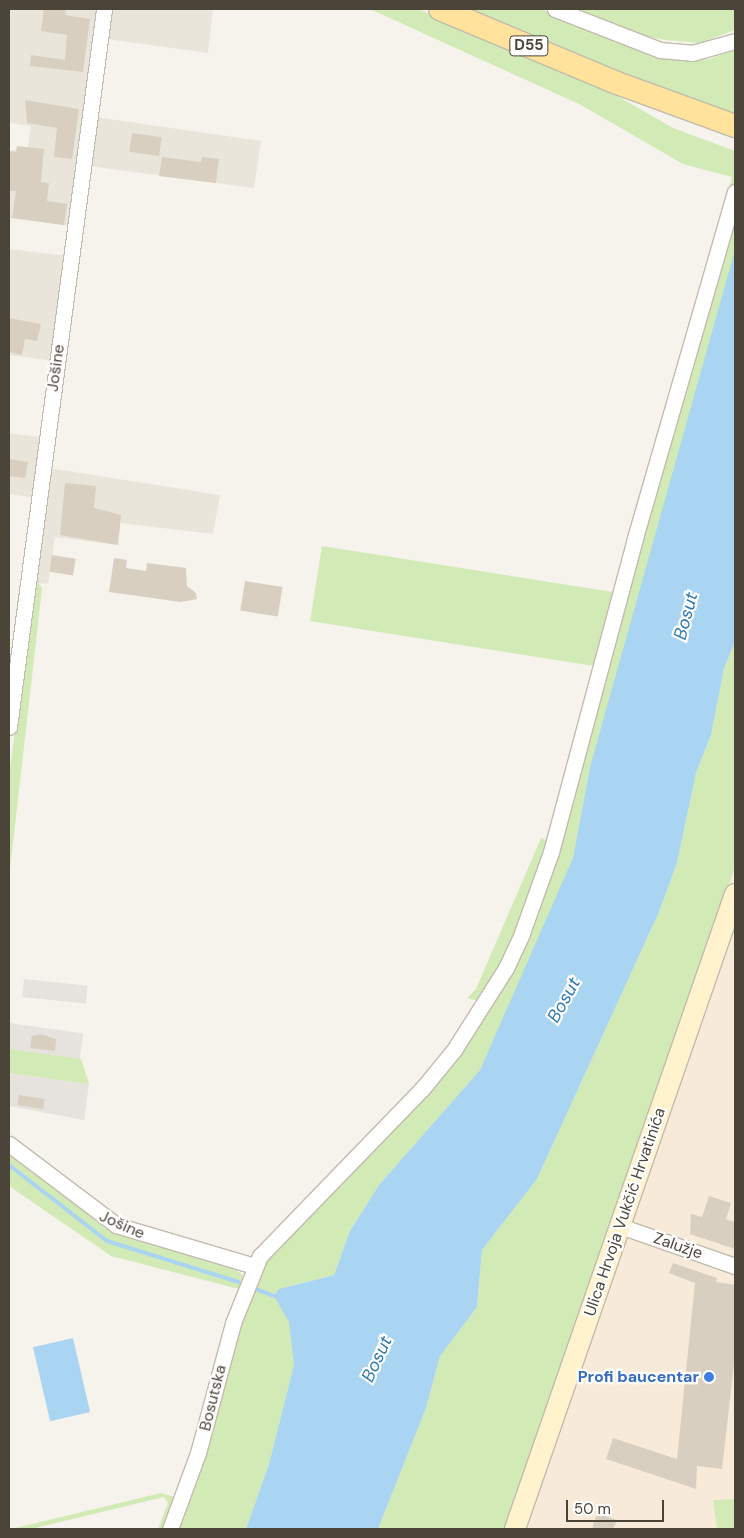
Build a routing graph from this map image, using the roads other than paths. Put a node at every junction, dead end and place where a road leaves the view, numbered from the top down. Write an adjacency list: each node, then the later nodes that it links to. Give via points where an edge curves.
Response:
1 (104, 9): 7 (street, Jošine)
2 (440, 9): 5 (main road, D55)
3 (555, 9): 4 (street, via 660,50 692,52)
4 (735, 41)
5 (732, 132)
6 (735, 192): 11 (street, via 635,538 551,852 506,968 454,1050 422,1089 281,1232)
7 (9, 726)
8 (735, 894): 10 (main road, Ulica Hrvoja Vukčić Hrvatinića)
9 (9, 1144): 11 (street, Jošine, via 116,1225)
10 (620, 1226): 12 (street, Zalužje); 14 (main road, Ulica Hrvoja Vukčić Hrvatinića)
11 (254, 1266): 13 (street, Bosutska)
12 (735, 1266)
13 (170, 1529)
14 (515, 1529)

